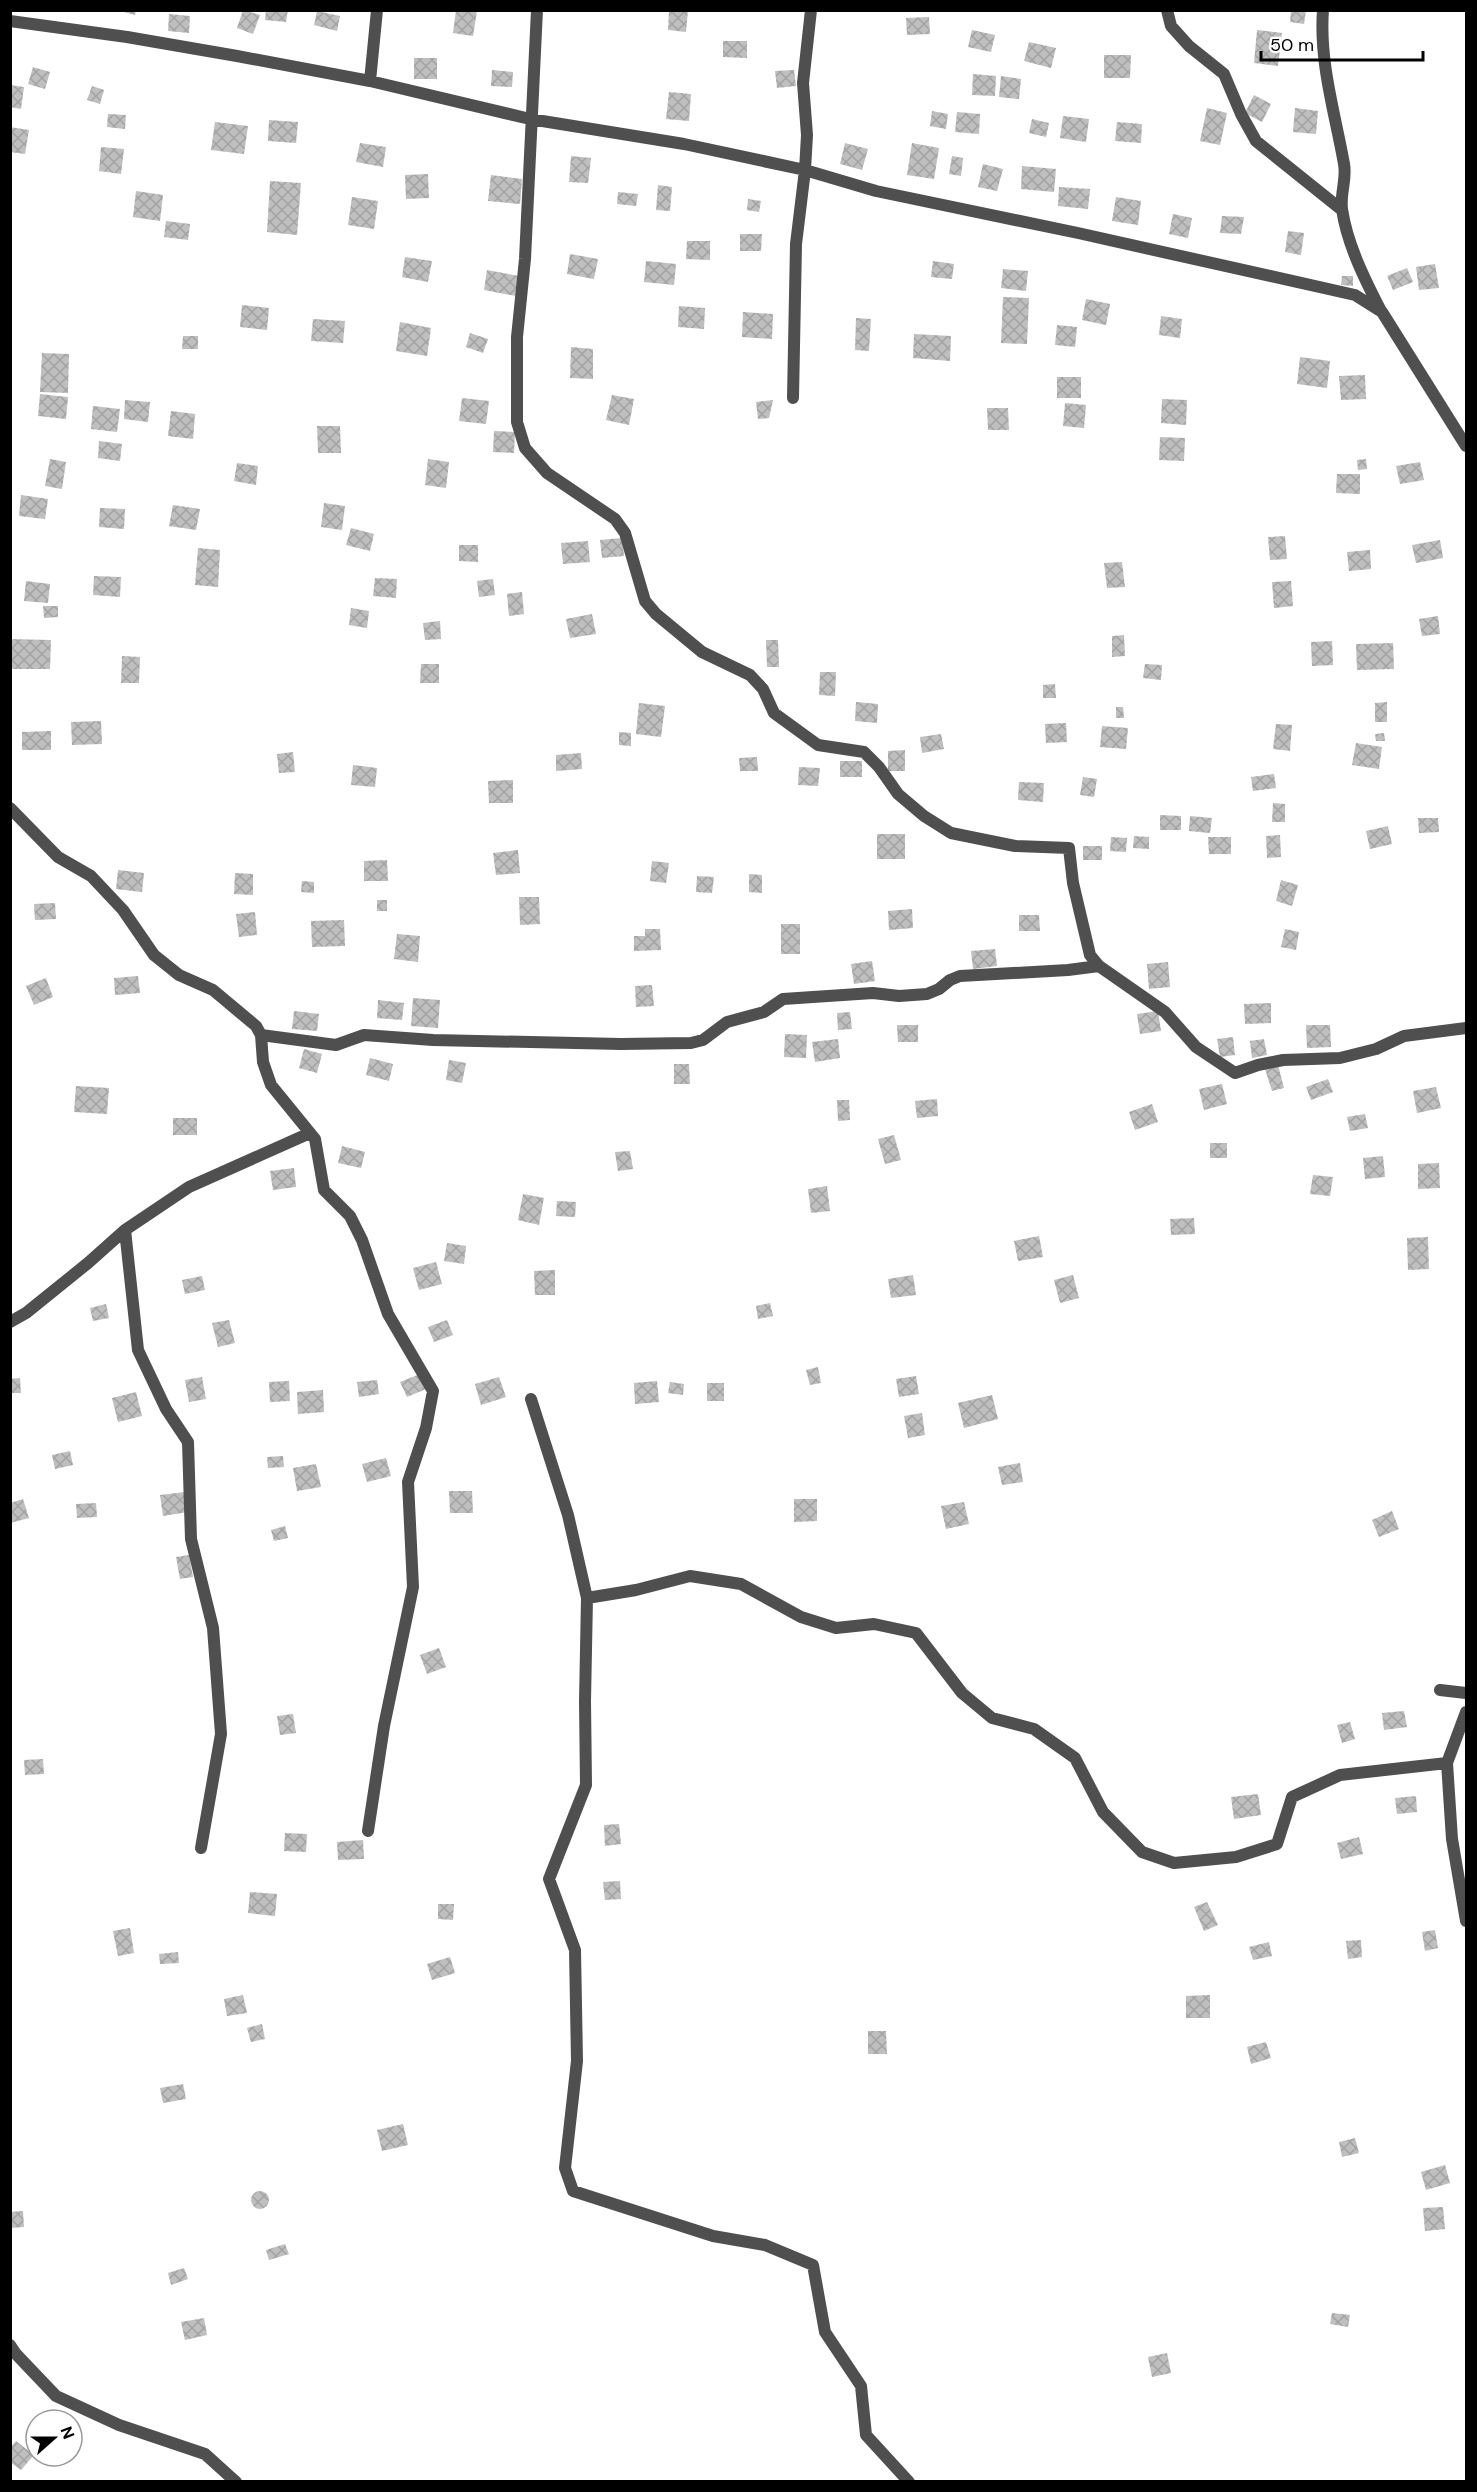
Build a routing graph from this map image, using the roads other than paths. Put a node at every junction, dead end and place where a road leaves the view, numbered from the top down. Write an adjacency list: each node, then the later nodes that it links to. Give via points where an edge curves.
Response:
1 (377, 10): 7 (street)
2 (537, 10): 8 (street)
3 (811, 10): 9 (street, via 803,83)
4 (1167, 10): 10 (street, via 1172,26 1189,46 1224,74 1256,141)
5 (1323, 10): 10 (street, via 1321,36 1345,168)
6 (10, 21): 7 (street, via 126,37)
7 (370, 81): 8 (street)
8 (530, 119): 9 (street, via 684,144); 15 (street, via 525,259 517,338 517,422 525,448 547,473 615,519 625,533 645,601 656,614 702,652 750,675 763,689 774,712 818,745 864,752 898,794 951,833 1015,846 1069,848 1079,915 1090,955)
9 (806, 170): 11 (street, via 876,191 1355,295); 12 (street, via 796,244)
10 (1342, 210): 11 (street, via 1364,276)
11 (1382, 312): 13 (street)
12 (793, 398)
13 (1467, 446)
14 (10, 807): 17 (street, via 58,857 91,876 123,910 154,955 179,975 213,990 256,1026)
15 (1099, 966): 16 (street, via 1165,1012 1196,1047 1235,1073 1283,1060 1340,1058 1404,1036); 17 (street, via 960,976 927,994 783,999 764,1012 727,1022 703,1040 691,1043 433,1040 364,1035 336,1045)
16 (1467, 1028)
17 (261, 1035): 18 (street, via 263,1062 271,1085)
18 (310, 1133): 19 (street, via 189,1187); 27 (street, via 315,1139 324,1190 350,1216 388,1314 433,1390 426,1428 408,1482 413,1587 384,1726)
19 (125, 1230): 20 (street); 28 (street, via 138,1350 166,1409 188,1442 191,1539 213,1628 221,1734)
20 (10, 1322)
21 (531, 1399): 22 (street, via 568,1515)
22 (587, 1598): 26 (street, via 690,1576 741,1584 801,1617 836,1628 874,1624 916,1633 962,1693 992,1718 1034,1729 1076,1758 1103,1812 1142,1852 1174,1863 1236,1857 1277,1844 1292,1797 1340,1775); 32 (street, via 586,1785 549,1880 575,1950 577,2061 565,2168 573,2191 713,2236 765,2245 813,2265 825,2332 861,2386 866,2435)
23 (1440, 1690): 24 (street)
24 (1467, 1693)
25 (1467, 1712): 26 (street)
26 (1446, 1763): 29 (street, via 1452,1839)
27 (368, 1831)
28 (201, 1848)
29 (1467, 1921)
30 (10, 2345): 31 (street, via 56,2396 119,2426 205,2454)
31 (236, 2481)
32 (909, 2481)

